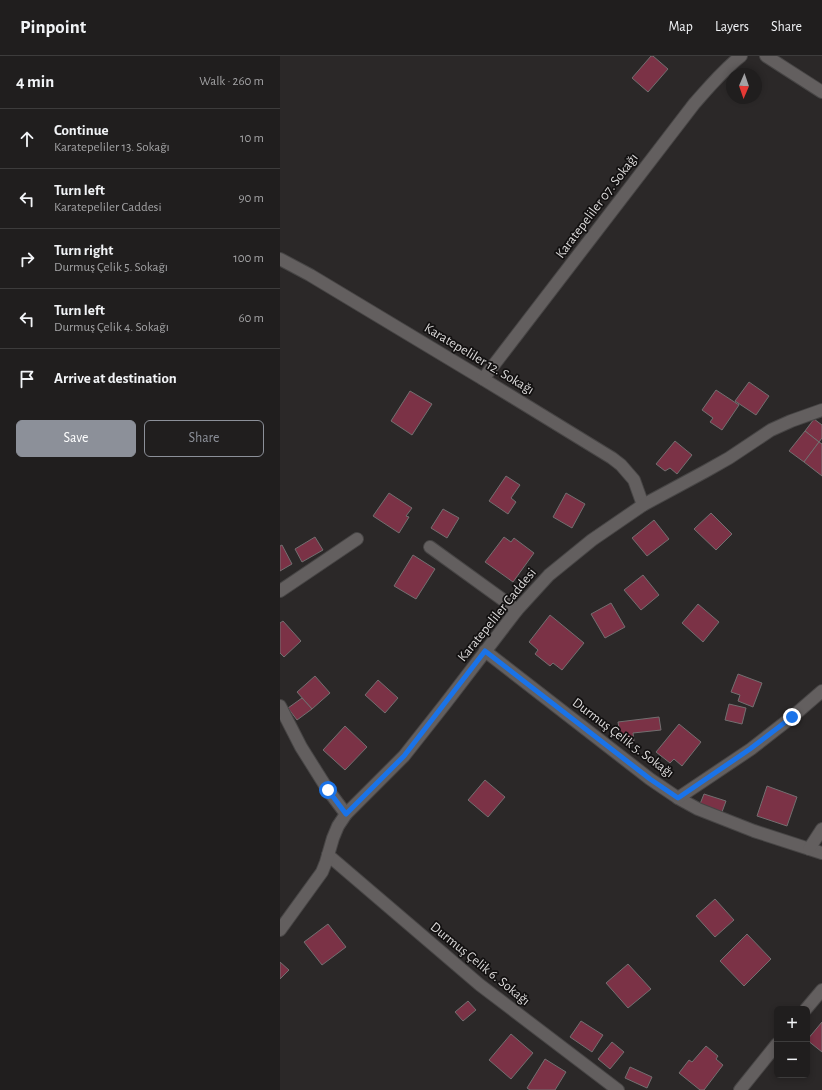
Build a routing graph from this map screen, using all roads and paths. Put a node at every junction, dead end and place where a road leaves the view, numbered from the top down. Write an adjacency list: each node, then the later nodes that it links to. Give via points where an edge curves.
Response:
1 (741, 56): 5 (street, Karatepeliler 07. Sokağı, via 694,104)
2 (766, 56): 3 (street)
3 (822, 92)
4 (280, 259): 5 (street, Karatepeliler 12. Sokağı)
5 (484, 379): 7 (street, Karatepeliler 12. Sokağı, via 621,465 634,480)
6 (822, 410): 7 (street, Karatepeliler Caddesi, via 771,430 729,458)
7 (643, 505): 11 (street, Karatepeliler Caddesi, via 592,540 549,575)
8 (357, 539): 10 (street)
9 (430, 546): 11 (street)
10 (280, 591)
11 (517, 610): 12 (street, Karatepeliler Caddesi)
12 (485, 651): 15 (street, Durmuş Çelik 5. Sokağı); 16 (street, Karatepeliler Caddesi, via 404,756)
13 (822, 691): 15 (street, via 750,749)
14 (280, 706): 16 (street, via 301,747)
15 (678, 798): 18 (street, Durmuş Çelik 5. Sokağı, via 754,832)
16 (346, 814): 20 (street, Karatepeliler Caddesi, via 338,826)
17 (822, 829): 18 (street)
18 (809, 849): 19 (street, Durmuş Çelik 5. Sokağı)
19 (822, 853)
20 (328, 855): 21 (street, Karatepeliler Caddesi, via 322,872); 25 (street, Durmuş Çelik 6. Sokağı, via 480,985)
21 (280, 930)
22 (822, 990): 23 (street)
23 (809, 1006)
24 (774, 1048): 26 (street)
25 (618, 1090)
26 (740, 1090)

